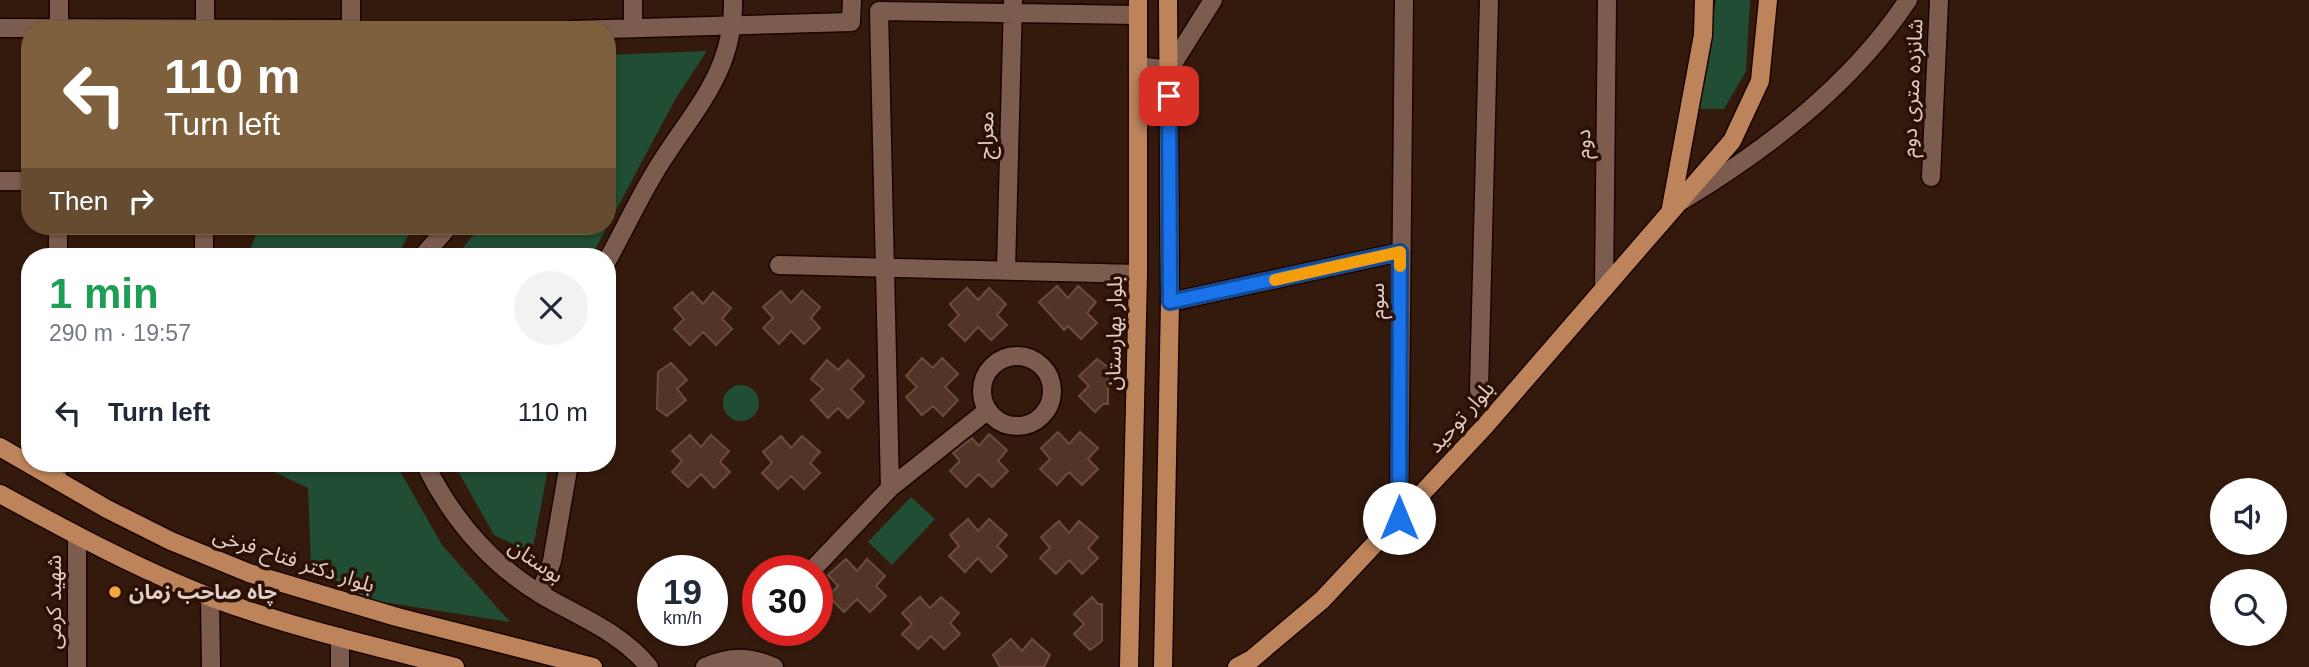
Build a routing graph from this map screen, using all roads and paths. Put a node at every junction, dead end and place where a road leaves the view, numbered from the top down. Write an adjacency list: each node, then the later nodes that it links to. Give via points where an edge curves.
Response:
1 (59, 0): 18 (street)
2 (205, 0): 19 (street)
3 (351, 0): 20 (street)
4 (633, 0): 25 (street)
5 (733, 0): 21 (street)
6 (852, 0): 21 (street, via 851,22)
7 (1168, 0): 27 (main road)
8 (1213, 0): 27 (street)
9 (1404, 0): 33 (street, سوم)
10 (1489, 0): 40 (street)
11 (1607, 0): 38 (street, دوم)
12 (1704, 0): 31 (main road, بلوار توحید, via 1703,35)
13 (1768, 0): 31 (main road, بلوار توحید, via 1760,81 1732,141)
14 (1908, 0): 31 (street, via 1886,33 1807,112 1738,168)
15 (1938, 0): 28 (street, شانزده متری دوم)
16 (1012, 6): 17 (street); 35 (street, via 879,11); 36 (street, معراج)
17 (1138, 7): 26 (main road, بلوار بهارستان)
18 (59, 21)
19 (205, 21)
20 (351, 21)
21 (733, 26): 25 (street); 32 (street, via 719,76 655,172)
22 (0, 28): 23 (street)
23 (21, 28)
24 (616, 28): 25 (street)
25 (633, 28)
26 (1138, 66): 27 (street); 37 (main road, بلوار بهارستان)
27 (1169, 70): 39 (main road)
28 (1931, 177)
29 (0, 181): 30 (street)
30 (21, 181)
31 (1671, 208): 38 (main road, بلوار توحید)
32 (614, 248)
33 (1400, 252): 39 (street); 49 (street, سوم)
34 (779, 265): 35 (street)
35 (885, 267): 36 (street); 47 (street)
36 (1006, 270): 37 (street)
37 (1138, 274): 63 (main road, بلوار بهارستان)
38 (1604, 289): 49 (main road, بلوار توحید)
39 (1170, 302): 64 (main road)
40 (1479, 390)
41 (988, 410): 41 (street, via 982,387 992,366 1013,355 1025,356 1044,368 1053,389 1051,401 1038,419 1017,426 1005,424); 47 (street)
42 (0, 447): 43 (main road, بلوار دکتر فتاح فرخی)
43 (21, 456)
44 (57, 472): 59 (main road, بلوار دکتر فتاح فرخی, via 171,541 249,573)
45 (429, 472): 52 (street, بوستان, via 444,502 486,554)
46 (568, 472): 52 (street, via 552,561)
47 (890, 488): 51 (street)
48 (0, 494): 50 (main road)
49 (1399, 518): 65 (main road, بلوار توحید, via 1321,600)
50 (76, 536): 53 (main road); 55 (street, شهید کرمی)
51 (826, 555)
52 (540, 594): 60 (street, بوستان, via 634,649)
53 (210, 597): 54 (main road); 56 (street)
54 (340, 637): 57 (street); 58 (main road)
55 (77, 667)
56 (211, 667)
57 (340, 667)
58 (455, 667)
59 (593, 667)
60 (649, 667)
61 (705, 667): 62 (street, via 723,659 753,658)
62 (774, 667)
63 (1129, 667)
64 (1163, 667)
65 (1237, 667)

